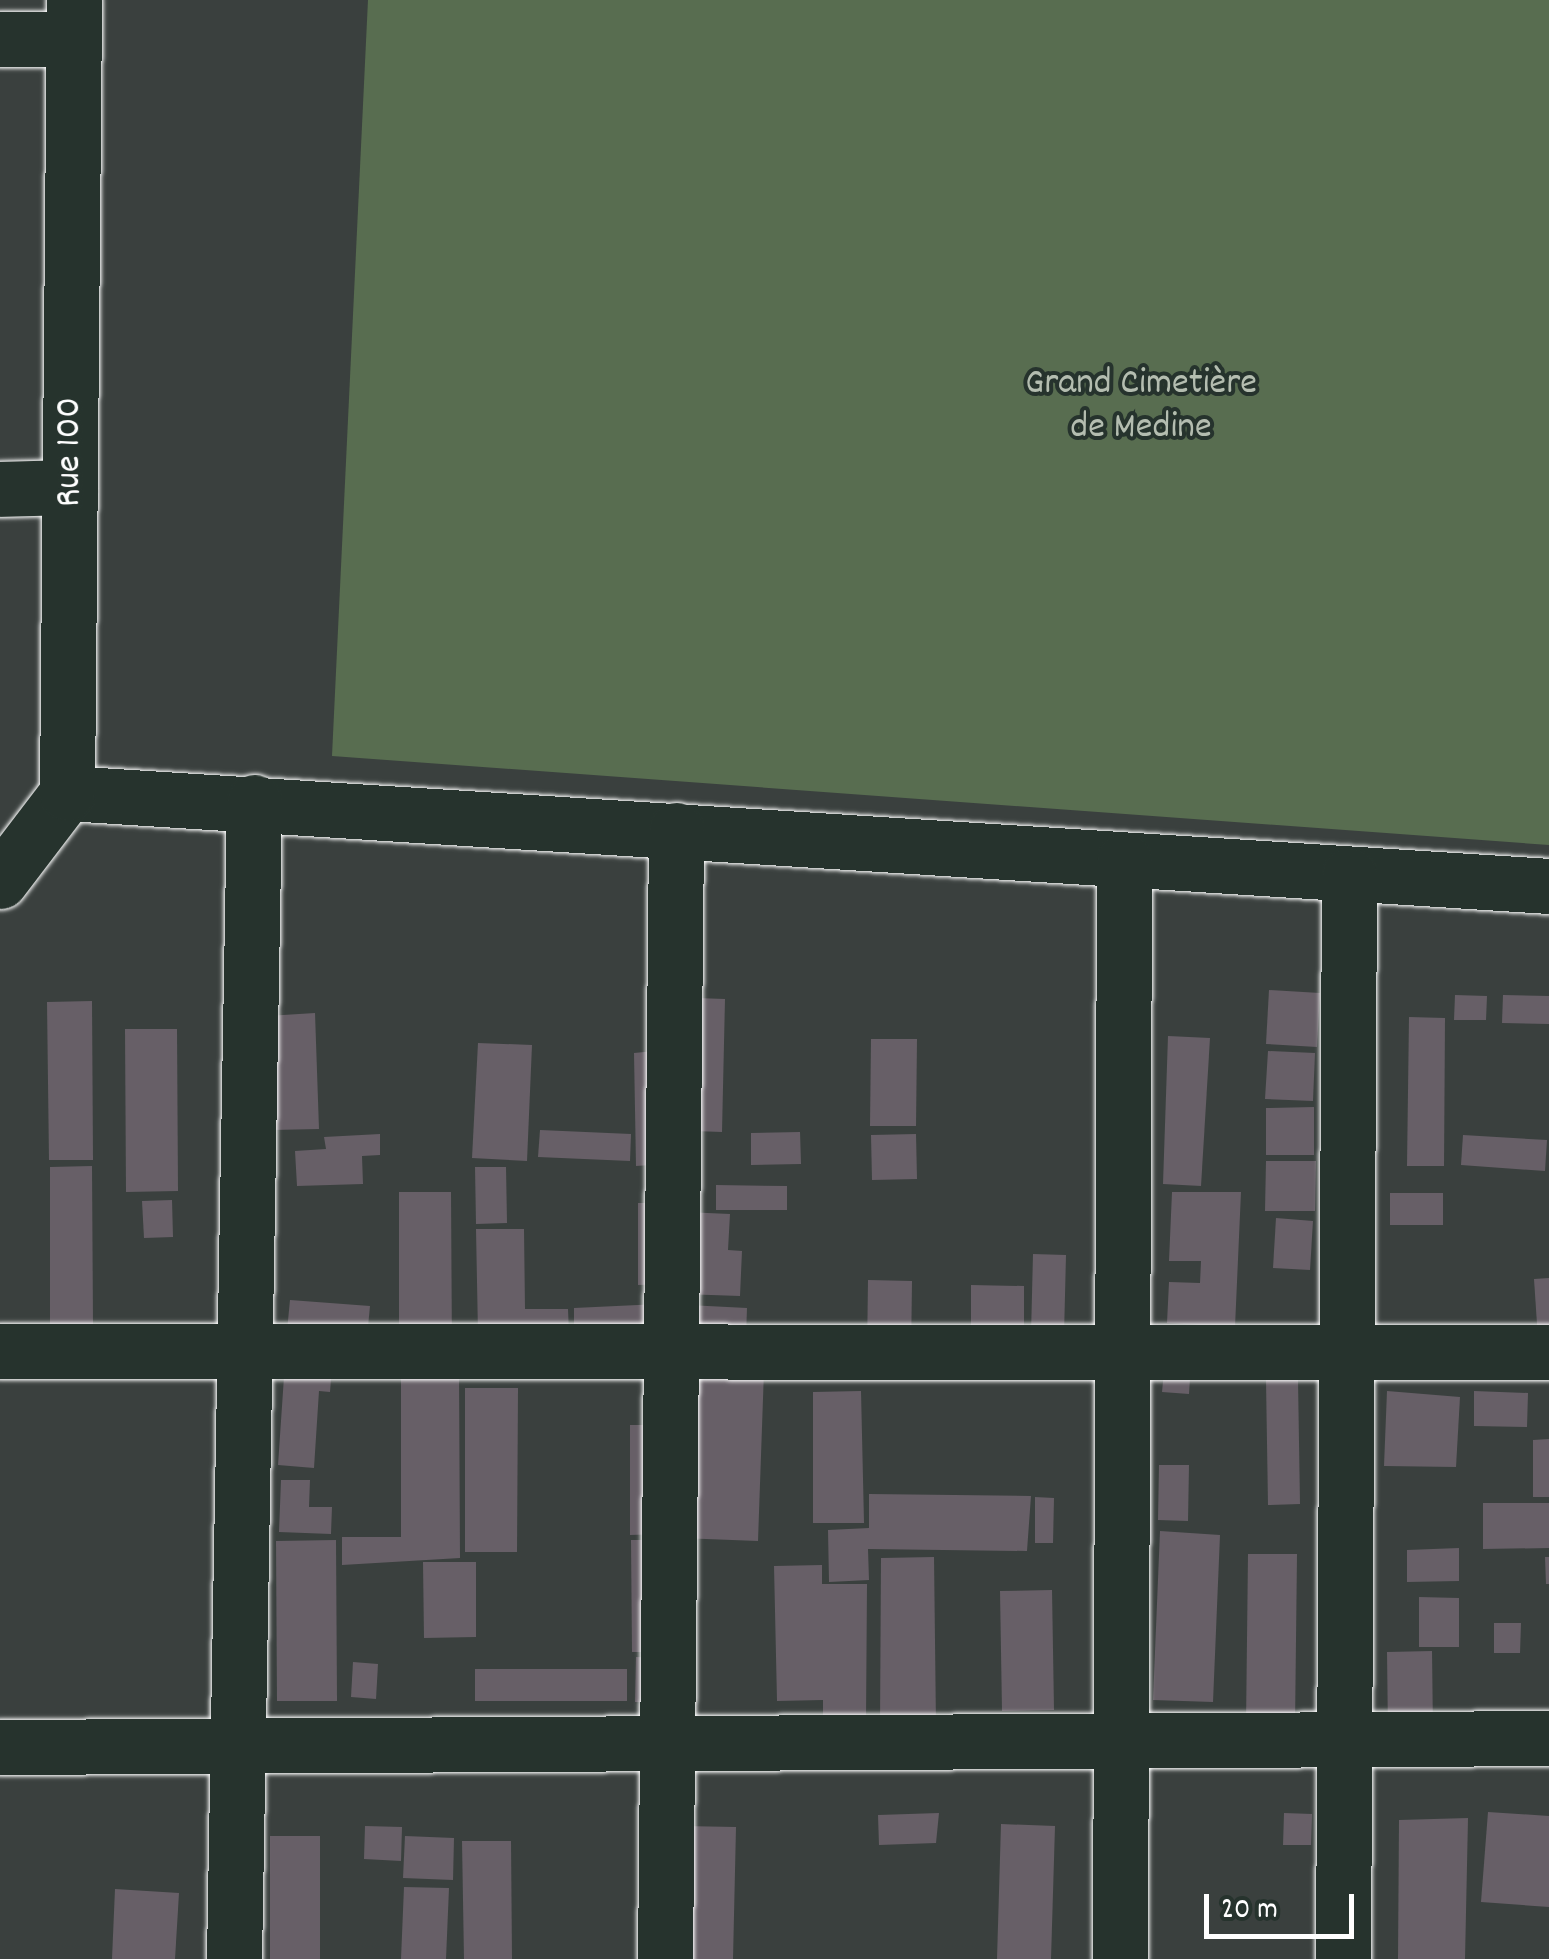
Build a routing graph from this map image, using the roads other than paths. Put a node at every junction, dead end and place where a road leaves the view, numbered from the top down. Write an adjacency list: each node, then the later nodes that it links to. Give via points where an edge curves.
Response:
1 (74, 20): 2 (street); 3 (street, Rue 100)
2 (0, 39)
3 (70, 487): 4 (street); 5 (street, Rue 100)
4 (0, 489)
5 (67, 793): 6 (street); 10 (street)
6 (254, 802): 7 (street); 15 (street)
7 (676, 830): 8 (street); 13 (street)
8 (1124, 860): 9 (street); 14 (street)
9 (1349, 875): 11 (street); 16 (street)
10 (0, 881)
11 (1549, 886)
12 (0, 1351): 15 (street)
13 (669, 1351): 14 (street); 15 (street); 21 (street)
14 (1120, 1351): 16 (street); 19 (street)
15 (243, 1352): 22 (street)
16 (1345, 1352): 17 (street); 20 (street)
17 (1549, 1352)
18 (1549, 1738): 20 (street)
19 (1120, 1740): 20 (street); 21 (street); 26 (street)
20 (1344, 1740): 27 (street)
21 (666, 1743): 22 (street); 25 (street)
22 (238, 1746): 23 (street); 24 (street)
23 (0, 1747)
24 (234, 1959)
25 (665, 1959)
26 (1120, 1959)
27 (1343, 1959)

